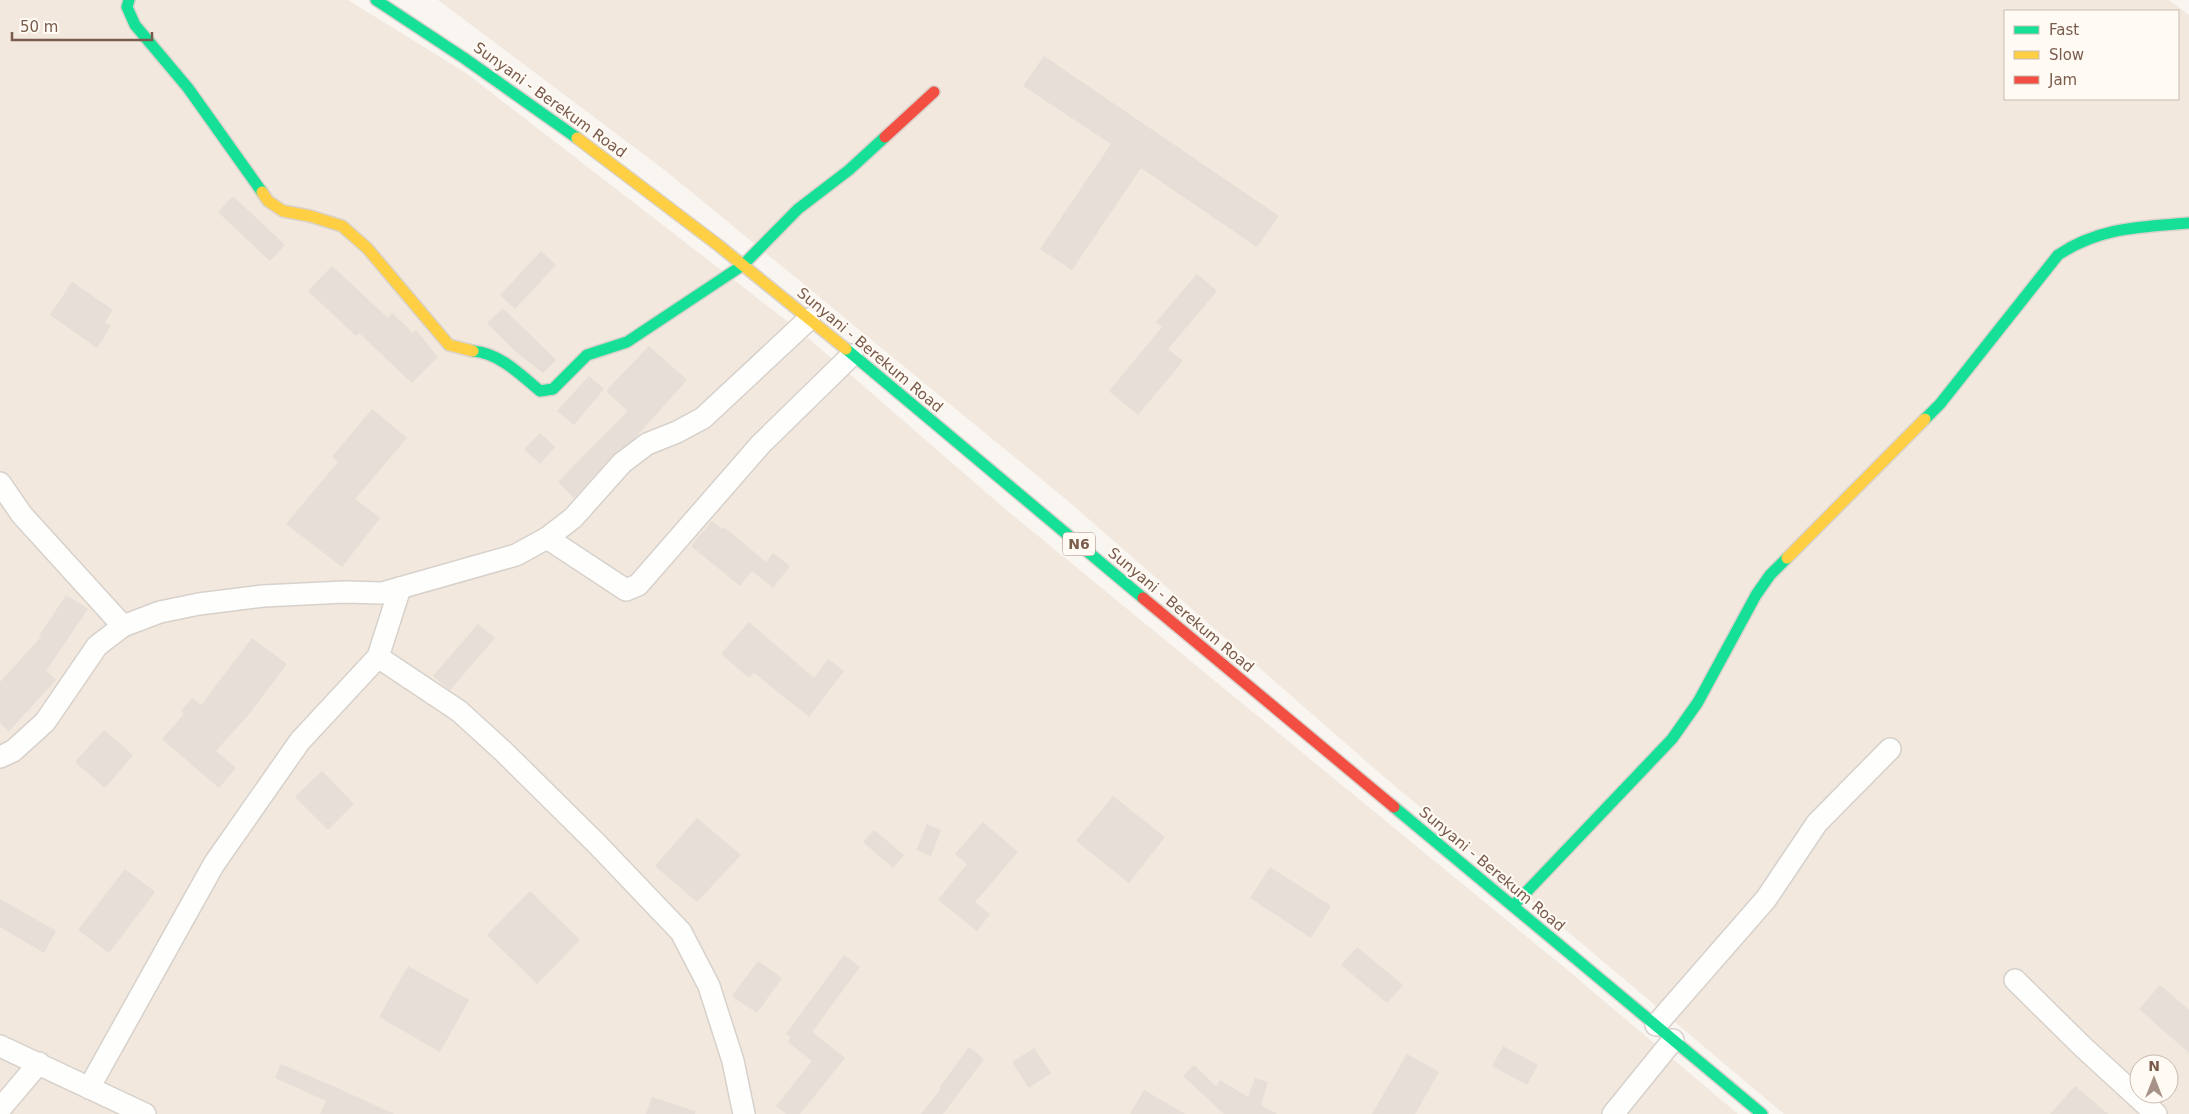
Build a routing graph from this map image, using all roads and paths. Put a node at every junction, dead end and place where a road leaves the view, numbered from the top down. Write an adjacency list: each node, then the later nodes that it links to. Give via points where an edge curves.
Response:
1 (129, 0): 5 (street, via 127,7 135,25 188,88 268,201 284,211 342,226 367,248 449,344 487,352 540,391 554,389 587,355 627,342)
2 (376, 0): 5 (street, Sunyani - Berekum Road / N6, via 442,41 604,156)
3 (934, 92): 5 (street, via 849,170 798,210)
4 (2189, 223): 15 (street, via 2092,235 2058,255 1940,404 1770,575 1698,702 1672,739)
5 (743, 265): 6 (street, Sunyani - Berekum Road / N6)
6 (809, 319): 7 (street, Sunyani - Berekum Road / N6); 9 (street, via 702,418 647,444 622,463 573,518)
7 (852, 355): 9 (street, via 760,444 638,585 626,590); 15 (street, Sunyani - Berekum Road / N6)
8 (0, 483): 11 (street, via 22,515)
9 (547, 538): 10 (street, via 516,555)
10 (400, 588): 11 (street, via 382,593 263,596 199,604 160,612); 12 (street)
11 (123, 626): 14 (street, via 98,646 45,722 13,751)
12 (378, 657): 21 (street, via 300,741 214,864); 24 (street, via 466,717 597,844 681,932 709,986 733,1061)
13 (1890, 750): 17 (street, via 1817,823 1766,899)
14 (0, 757)
15 (1513, 906): 17 (street, Sunyani - Berekum Road / N6)
16 (2015, 980): 27 (street)
17 (1656, 1025): 18 (street, Sunyani - Berekum Road / N6)
18 (1673, 1040): 25 (street); 26 (street, Sunyani - Berekum Road / N6)
19 (0, 1046): 20 (street)
20 (39, 1063): 21 (street); 22 (street)
21 (89, 1088): 23 (street)
22 (0, 1109)
23 (145, 1114)
24 (744, 1114)
25 (1613, 1114)
26 (1762, 1114)
27 (2156, 1114)

